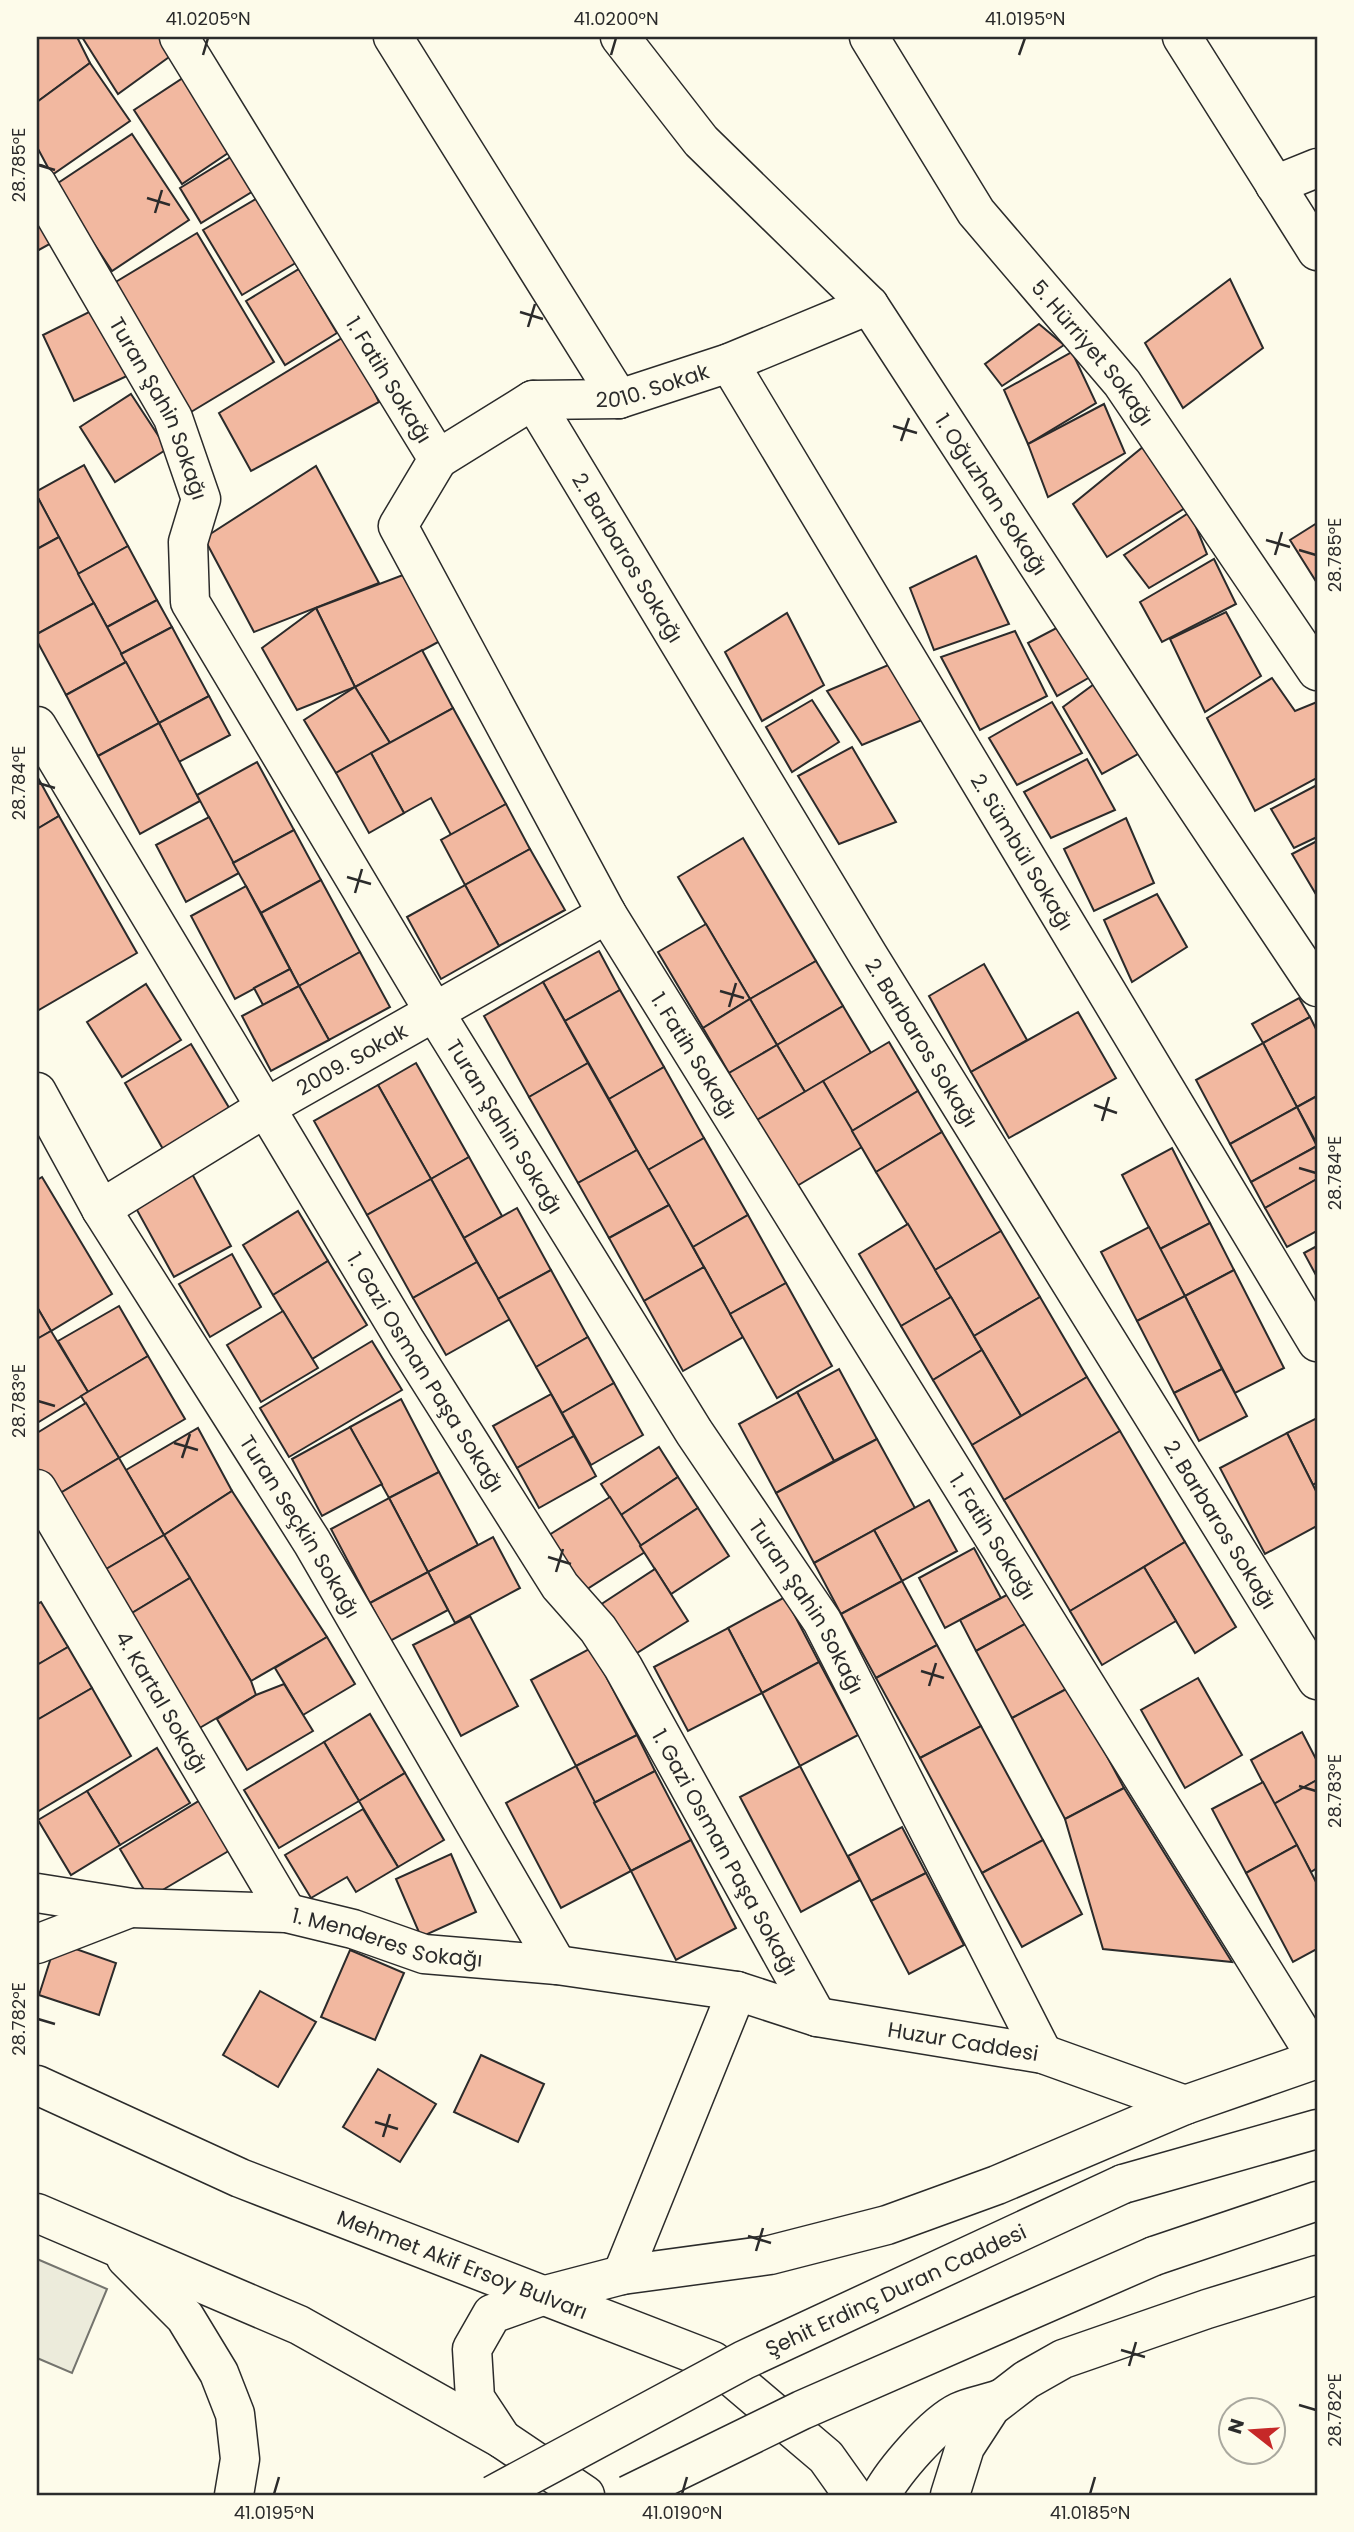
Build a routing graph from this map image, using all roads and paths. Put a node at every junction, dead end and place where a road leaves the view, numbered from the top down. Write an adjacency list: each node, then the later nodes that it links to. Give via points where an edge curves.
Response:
1 (179, 37): 14 (street, 1. Fatih Sokağı)
2 (393, 37): 13 (street)
3 (620, 37): 10 (street, 1. Oğuzhan Sokağı, via 701,141)
4 (869, 37): 15 (street, 5. Hürriyet Sokağı, via 976,212 1122,383)
5 (1182, 37): 8 (street)
6 (1317, 168): 8 (street)
7 (37, 184): 19 (street, Turan Şahin Sokağı, via 173,418 201,499 188,542 190,601)
8 (1275, 185): 9 (street)
9 (1317, 251)
10 (869, 305): 11 (street, 2010. Sokak); 18 (street, 1. Oğuzhan Sokağı)
11 (729, 363): 13 (street, 2010. Sokak); 23 (street, 2. Sümbül Sokağı)
12 (533, 400): 13 (street, 2010. Sokak); 14 (street); 25 (street, 2. Barbaros Sokağı, via 868,955)
13 (619, 400)
14 (438, 459): 17 (street, 1. Fatih Sokağı, via 398,526)
15 (1317, 671)
16 (37, 726): 21 (street, 1. Gazi Osman Paşa Sokağı)
17 (607, 914): 19 (street, 2009. Sokak); 34 (street, 1. Fatih Sokağı)
18 (1317, 987)
19 (435, 1013): 21 (street, 2009. Sokak); 33 (street, Turan Şahin Sokağı, via 694,1432 822,1621)
20 (37, 1092): 22 (street, Turan Seçkin Sokağı)
21 (265, 1108): 22 (street, 2009. Sokak); 32 (street, 1. Gazi Osman Paşa Sokağı, via 560,1586 598,1629 623,1667)
22 (101, 1209): 30 (street, Turan Seçkin Sokağı, via 312,1542)
23 (1317, 1342)
24 (37, 1489): 28 (street, 4. Kartal Sokağı)
25 (1317, 1680)
26 (37, 1893): 27 (street, 1. Menderes Sokağı)
27 (132, 1908): 28 (street, 1. Menderes Sokağı); 29 (street)
28 (287, 1913): 30 (street, 1. Menderes Sokağı, via 353,1929 424,1954)
29 (37, 1944)
30 (557, 1965): 31 (street, 1. Menderes Sokağı)
31 (737, 1991): 32 (street, Huzur Caddesi); 41 (street)
32 (817, 2017): 33 (street, Huzur Caddesi)
33 (1043, 2054): 36 (street, Huzur Caddesi)
34 (1317, 2058): 36 (street)
35 (37, 2085): 43 (street, Mehmet Akif Ersoy Bulvarı, via 240,2178)
36 (1185, 2105): 41 (street, via 997,2185 887,2225 770,2255)
37 (1317, 2129): 47 (street, Şehit Erdinç Duran Caddesi, bridge, via 1123,2184 744,2360)
38 (1317, 2201): 49 (street, bridge, via 1154,2256 802,2410)
39 (37, 2213): 40 (street)
40 (109, 2242): 45 (street, via 299,2325); 46 (street, via 185,2317 219,2373 235,2414 240,2459)
41 (622, 2275): 43 (street)
42 (1317, 2275): 44 (street, via 1063,2359)
43 (542, 2295): 45 (street, via 492,2314 472,2349 475,2398); 50 (street, Mehmet Akif Ersoy Bulvarı, via 713,2361 826,2456)
44 (1002, 2399): 51 (street, via 957,2413 924,2440 892,2475); 52 (street, via 991,2407 965,2447)
45 (502, 2439): 48 (street)
46 (234, 2495)
47 (493, 2495)
48 (585, 2495)
49 (628, 2495)
50 (852, 2495)
51 (881, 2495)
52 (950, 2495)

